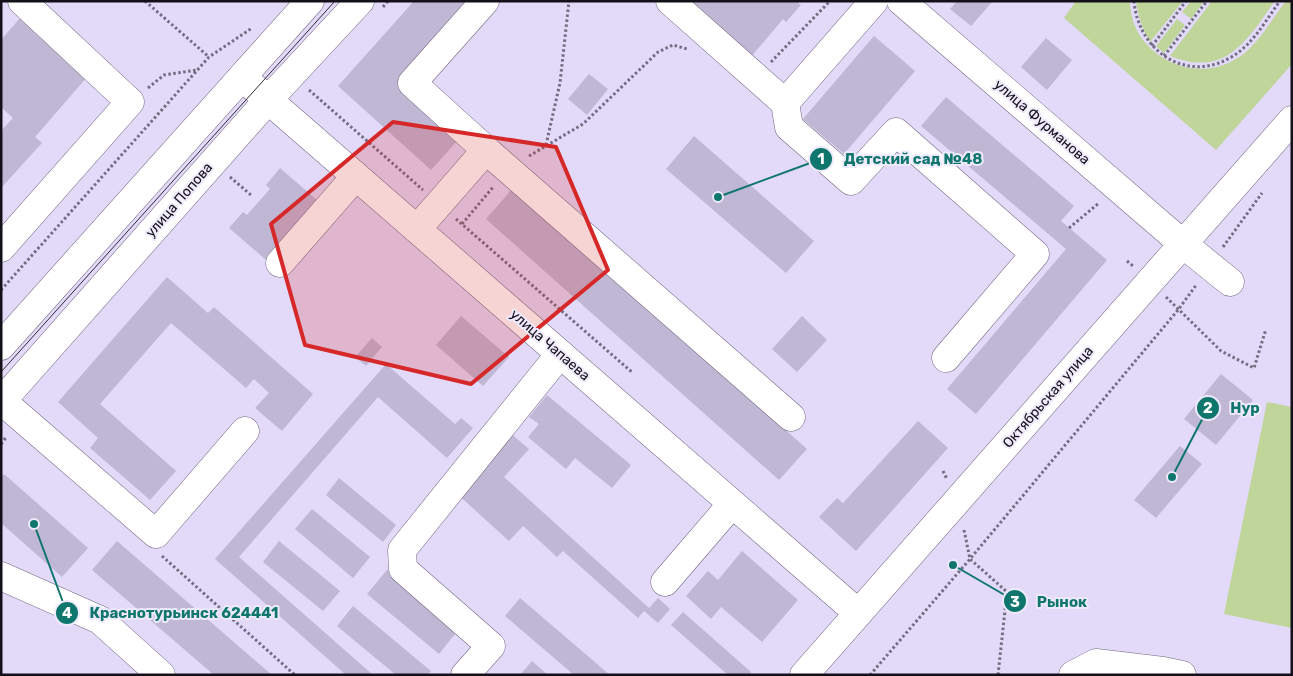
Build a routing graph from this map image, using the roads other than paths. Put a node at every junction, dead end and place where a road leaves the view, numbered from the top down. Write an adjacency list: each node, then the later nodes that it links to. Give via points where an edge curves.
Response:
1 (22, 1): 16 (street, via 130,102)
2 (310, 1): 8 (street)
3 (360, 1): 9 (street, улица Попова)
4 (485, 1): 12 (street, via 412,83)
5 (670, 1): 10 (street)
6 (874, 1): 10 (street)
7 (901, 1): 15 (street, улица Фурманова)
8 (242, 78): 9 (street, улица Чапаева); 19 (street)
9 (268, 100): 13 (street, улица Чапаева); 22 (street, улица Попова)
10 (785, 103): 21 (street, via 789,127 851,181 896,132 1035,254)
11 (1292, 120): 15 (street, Октябрьская улица)
12 (486, 150): 14 (street); 23 (street)
13 (356, 176): 14 (street, улица Чапаева); 17 (street)
14 (417, 229): 20 (street, улица Чапаева)
15 (1183, 244): 18 (street, улица Фурманова); 28 (street, Октябрьская улица)
16 (1, 248)
17 (280, 263)
18 (1220, 274)
19 (1, 346)
20 (560, 354): 25 (street, улица Чапаева); 30 (street, via 402,550 403,569 491,646)
21 (946, 358)
22 (2, 402): 24 (street, via 156,534)
23 (790, 417)
24 (245, 431)
25 (732, 504): 27 (street); 28 (street, улица Чапаева)
26 (1, 576): 29 (street, via 100,620)
27 (665, 582)
28 (858, 613): 31 (street, Октябрьская улица)
29 (161, 675)
30 (465, 675)
31 (804, 675)
32 (1073, 675): 33 (street, via 1096,663)
33 (1182, 675)

